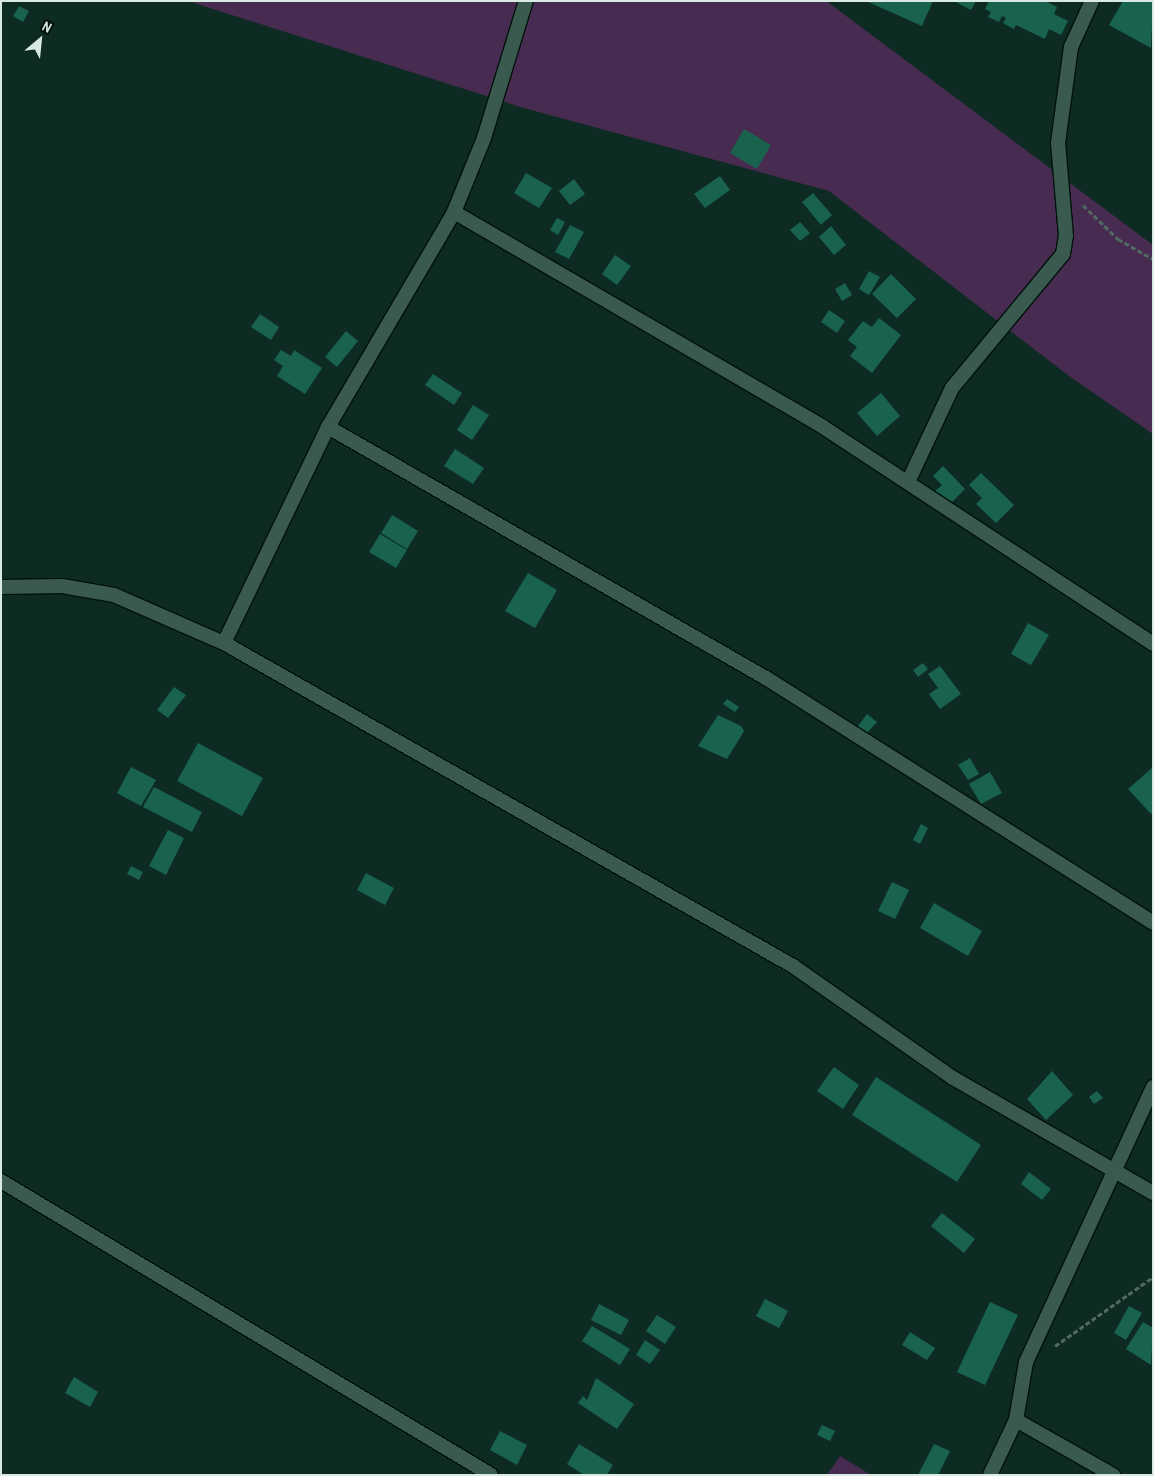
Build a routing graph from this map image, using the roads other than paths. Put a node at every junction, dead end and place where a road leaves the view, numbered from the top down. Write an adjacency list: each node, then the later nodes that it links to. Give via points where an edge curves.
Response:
1 (526, 1): 3 (street, via 484,138)
2 (1092, 1): 5 (street, via 1071,47 1058,143 1063,254 952,388)
3 (454, 212): 4 (street); 5 (street, via 823,427)
4 (328, 427): 7 (street); 9 (street, via 766,678)
5 (908, 482): 8 (street)
6 (1, 587): 7 (street, via 62,586 114,595)
7 (224, 643): 11 (street, via 792,966 953,1078)
8 (1153, 644)
9 (1153, 923)
10 (1153, 1087): 11 (street)
11 (1113, 1168): 13 (street); 14 (street, via 1026,1362)
12 (1, 1180): 15 (street)
13 (1153, 1193)
14 (1016, 1420): 16 (street); 17 (street)
15 (491, 1475)
16 (990, 1475)
17 (1113, 1475)

